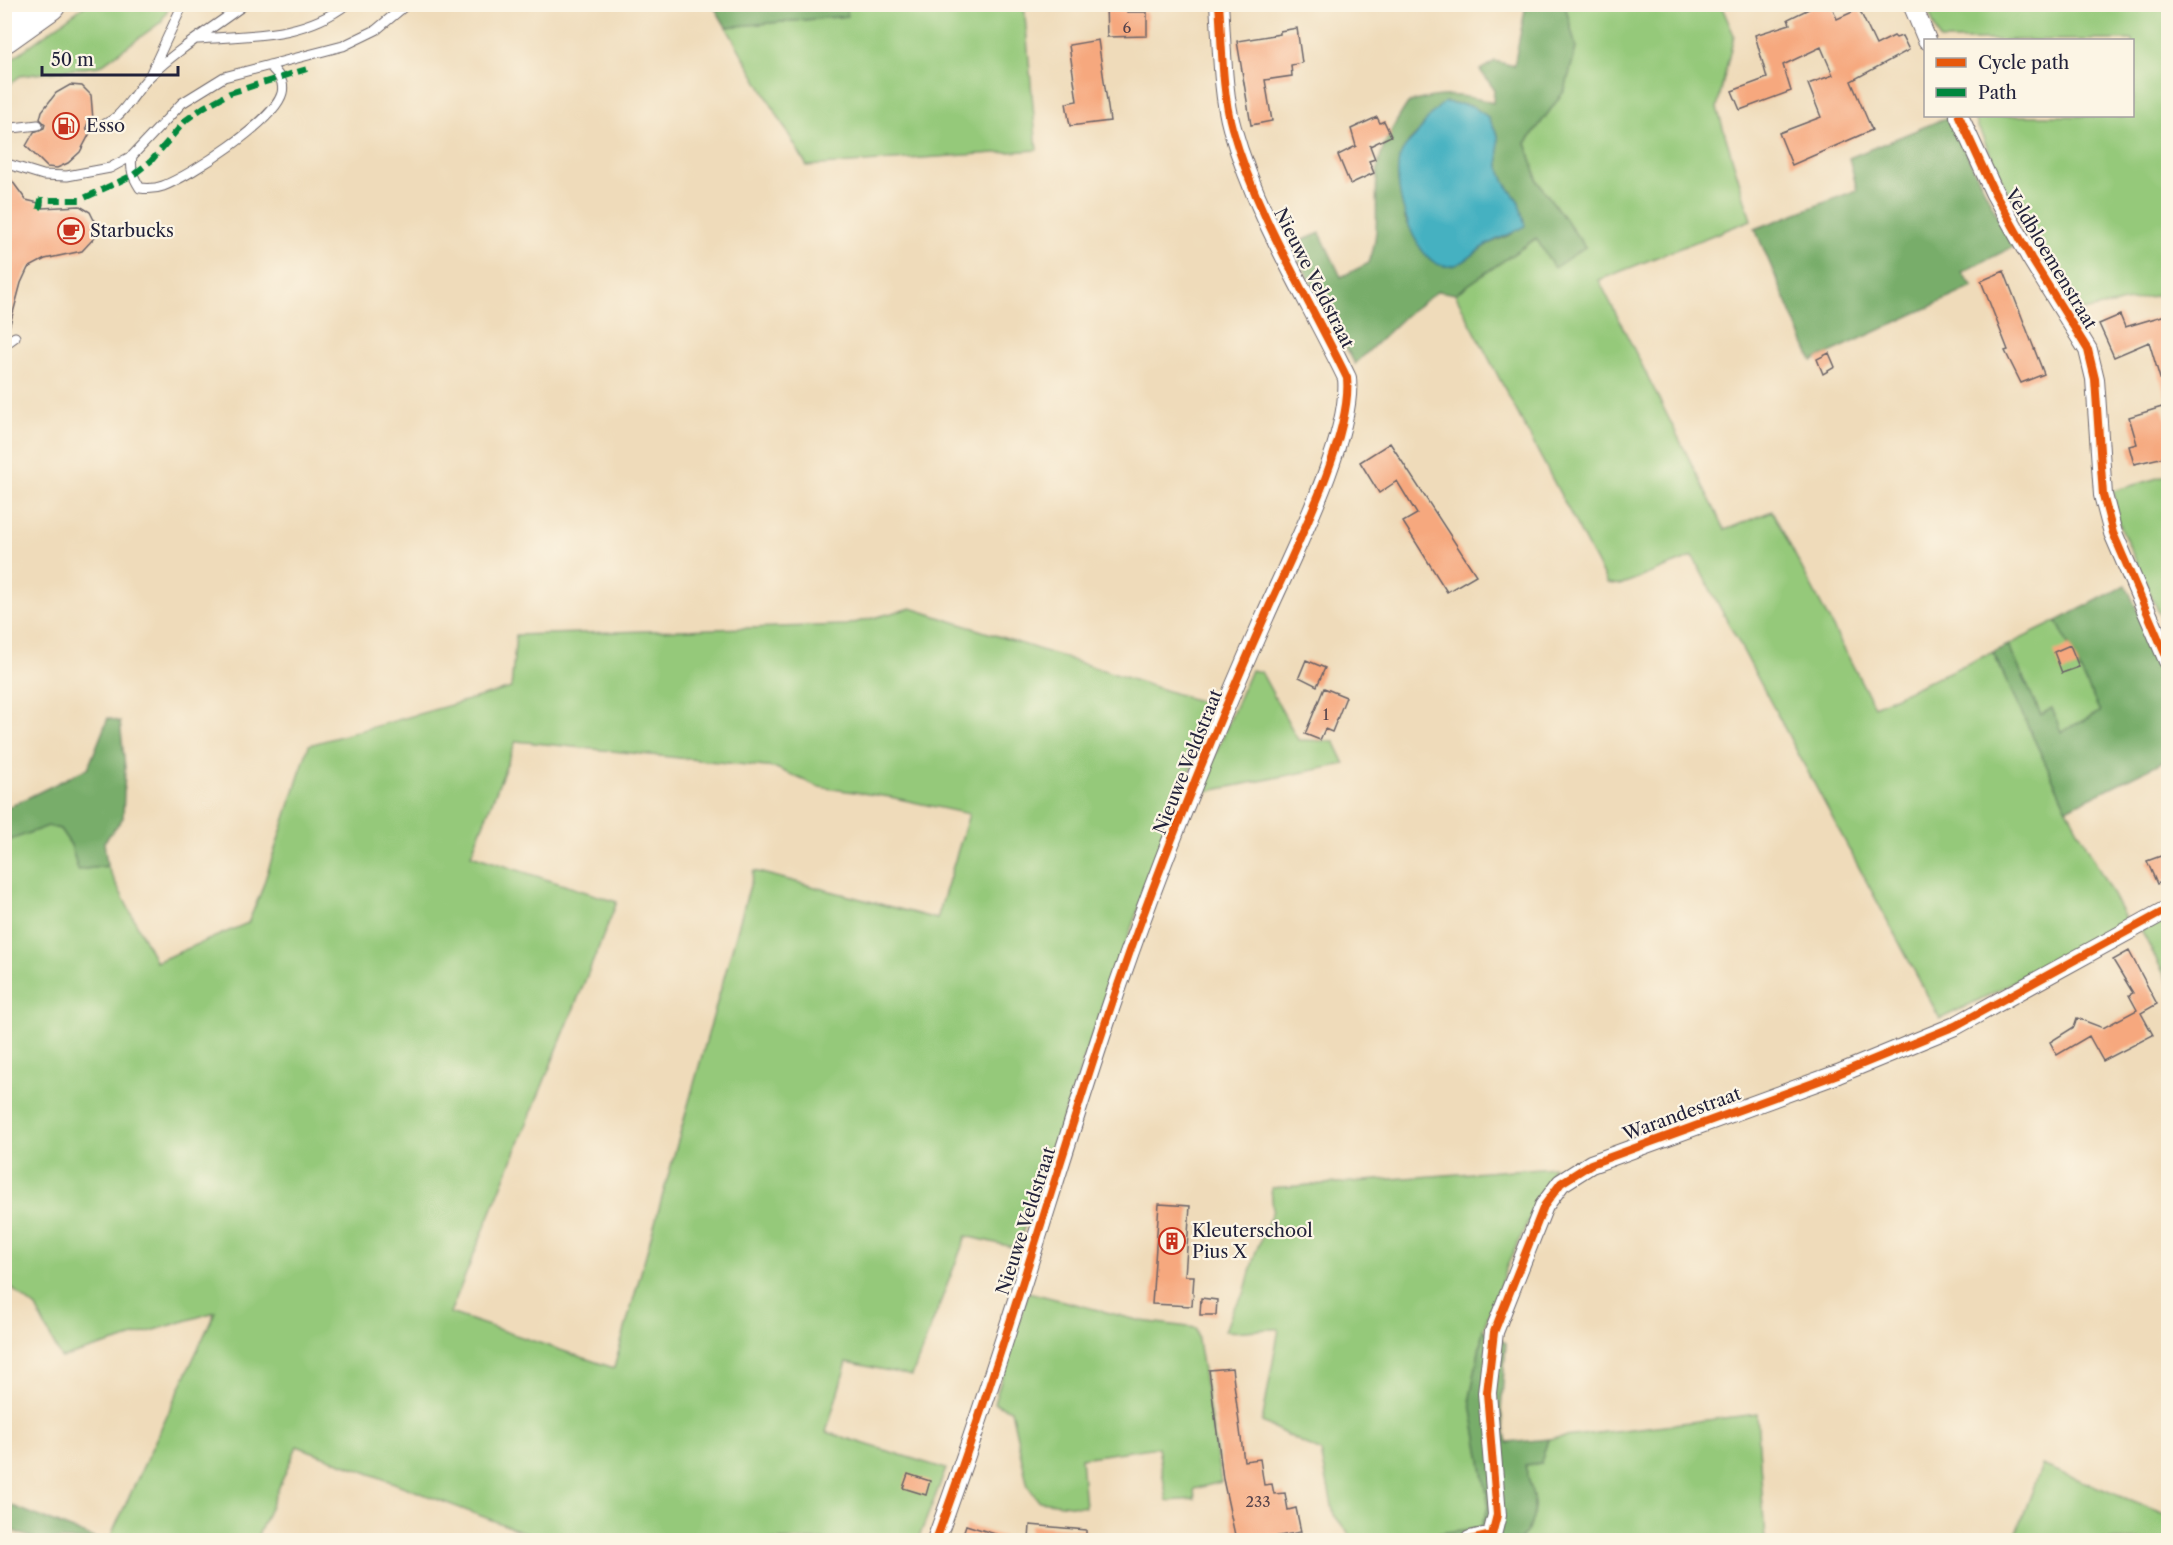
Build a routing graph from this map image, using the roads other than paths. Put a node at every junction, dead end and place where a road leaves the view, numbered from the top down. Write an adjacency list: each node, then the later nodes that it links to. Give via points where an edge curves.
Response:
1 (48, 4): 8 (highway)
2 (183, 4): 12 (lane)
3 (245, 4): 9 (lane)
4 (346, 4): 9 (lane, via 311,26 282,33)
5 (407, 4): 11 (lane, via 376,30 343,46)
6 (1219, 4): 23 (street, Nieuwe Veldstraat, via 1231,126 1285,261 1347,378 1349,398 1337,445 1212,736 1109,1011)
7 (1912, 4): 10 (street)
8 (4, 36)
9 (198, 39): 12 (lane)
10 (1927, 39)
11 (269, 65): 17 (lane, via 224,77 182,103); 17 (lane, via 280,76 283,91 279,100 218,156 152,189 140,188 135,180)
12 (149, 77): 15 (lane, via 109,123)
13 (1959, 117): 21 (street, Veldbloemenstraat, via 1999,201 2088,350 2095,379 2103,495 2113,533)
14 (38, 125): 16 (lane)
15 (93, 127)
16 (4, 129)
17 (132, 156): 18 (lane, via 110,168 67,176 43,175)
18 (4, 163)
19 (15, 337): 20 (lane)
20 (4, 345)
21 (2169, 661)
22 (2169, 909): 24 (street, Warandestraat, via 1955,1026 1838,1074 1591,1164 1561,1183 1544,1206 1494,1332 1487,1393 1497,1515 1492,1535)
23 (936, 1540)
24 (1470, 1540)

